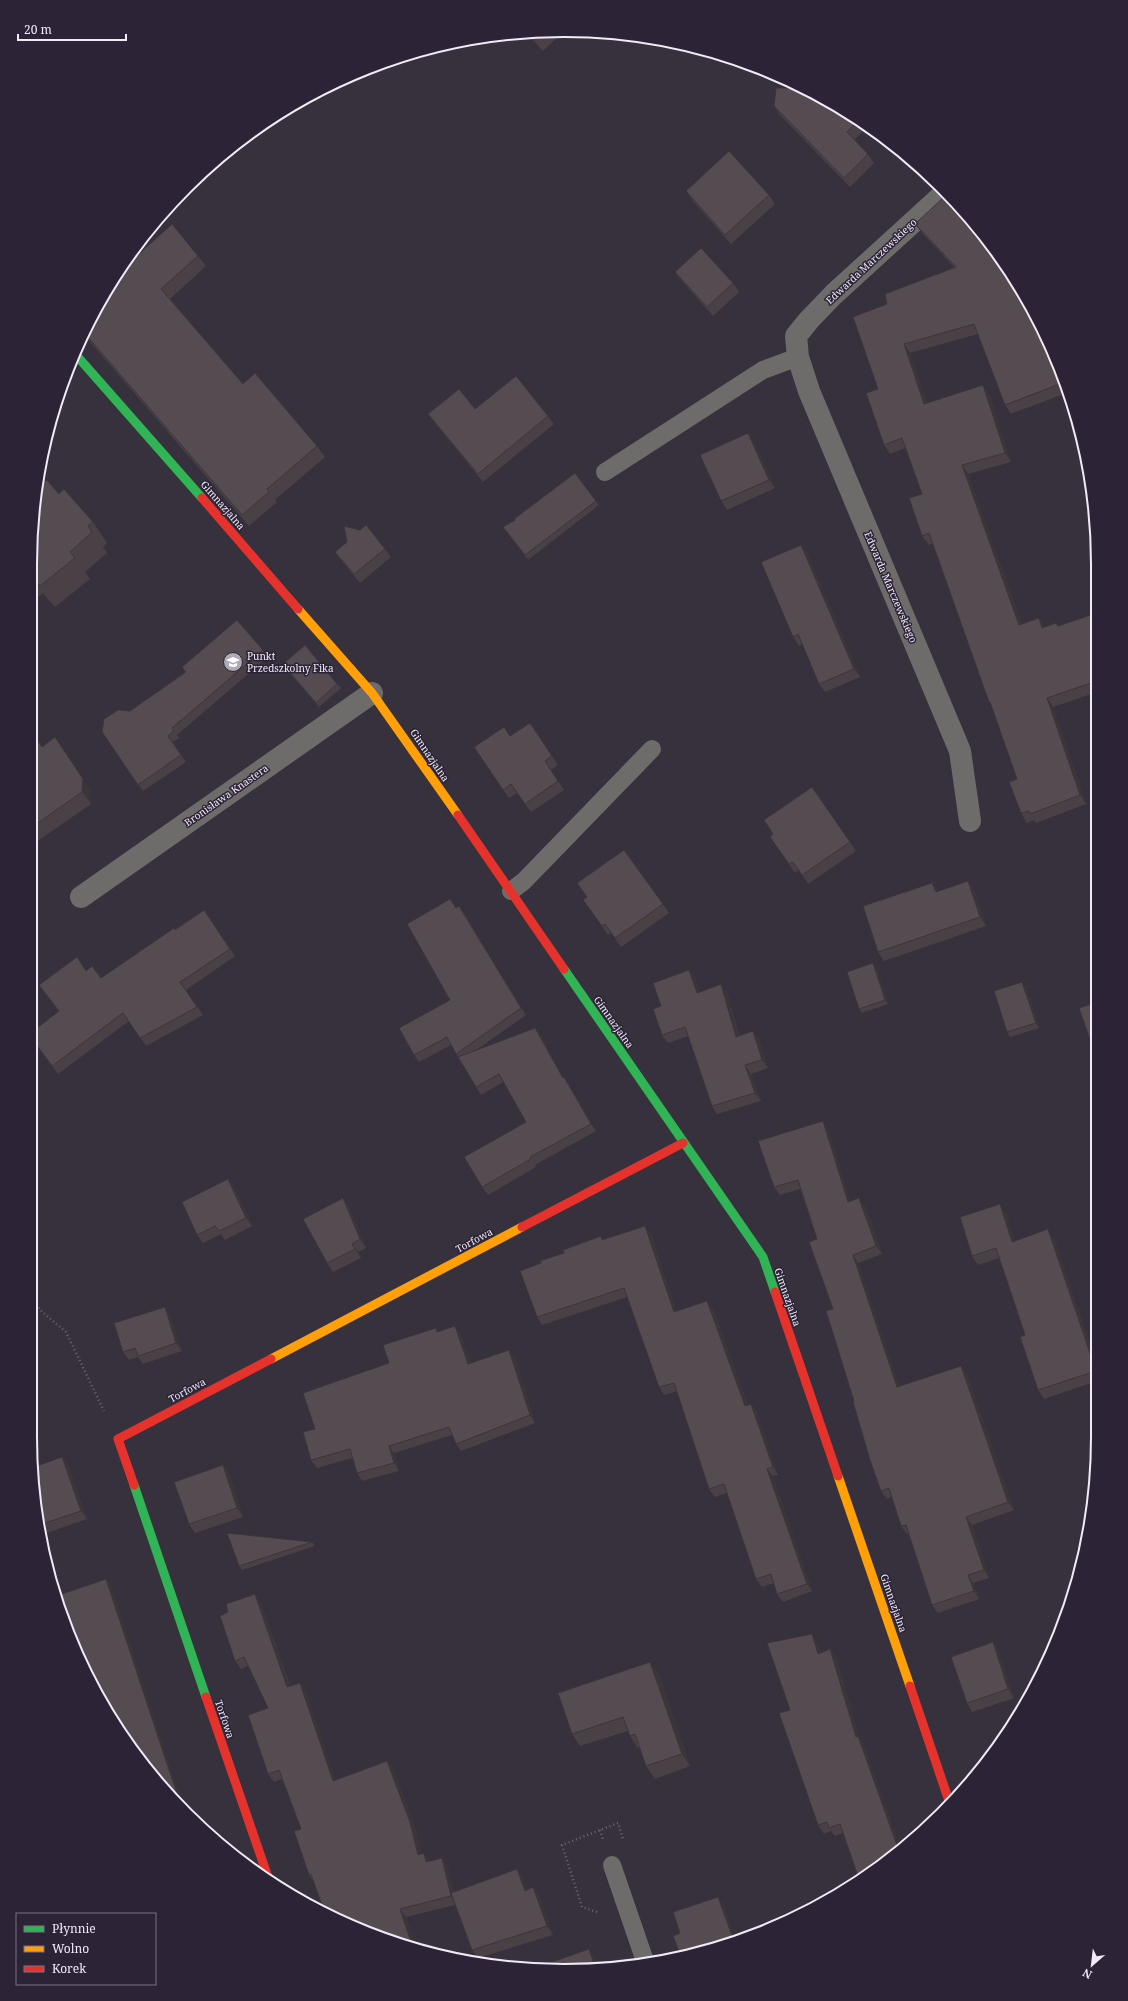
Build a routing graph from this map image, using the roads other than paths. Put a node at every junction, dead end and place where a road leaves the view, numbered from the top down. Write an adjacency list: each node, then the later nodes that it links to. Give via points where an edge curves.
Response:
1 (942, 196): 2 (street, Edwarda Marczewskiego, via 809,320 796,336)
2 (798, 357): 4 (lane, via 763,370); 7 (street, Edwarda Marczewskiego, via 809,391 960,751)
3 (79, 358): 5 (street, Gimnazjalna)
4 (605, 472)
5 (372, 693): 8 (street, Gimnazjalna); 9 (street, Bronisława Knastera)
6 (652, 750): 8 (lane, via 524,881)
7 (970, 820)
8 (511, 891): 10 (street, Gimnazjalna)
9 (81, 897)
10 (683, 1143): 11 (street, Gimnazjalna, via 763,1257); 13 (street, Torfowa, via 118,1439)
11 (948, 1798)
12 (612, 1865): 14 (lane)
13 (266, 1872)
14 (644, 1957)

